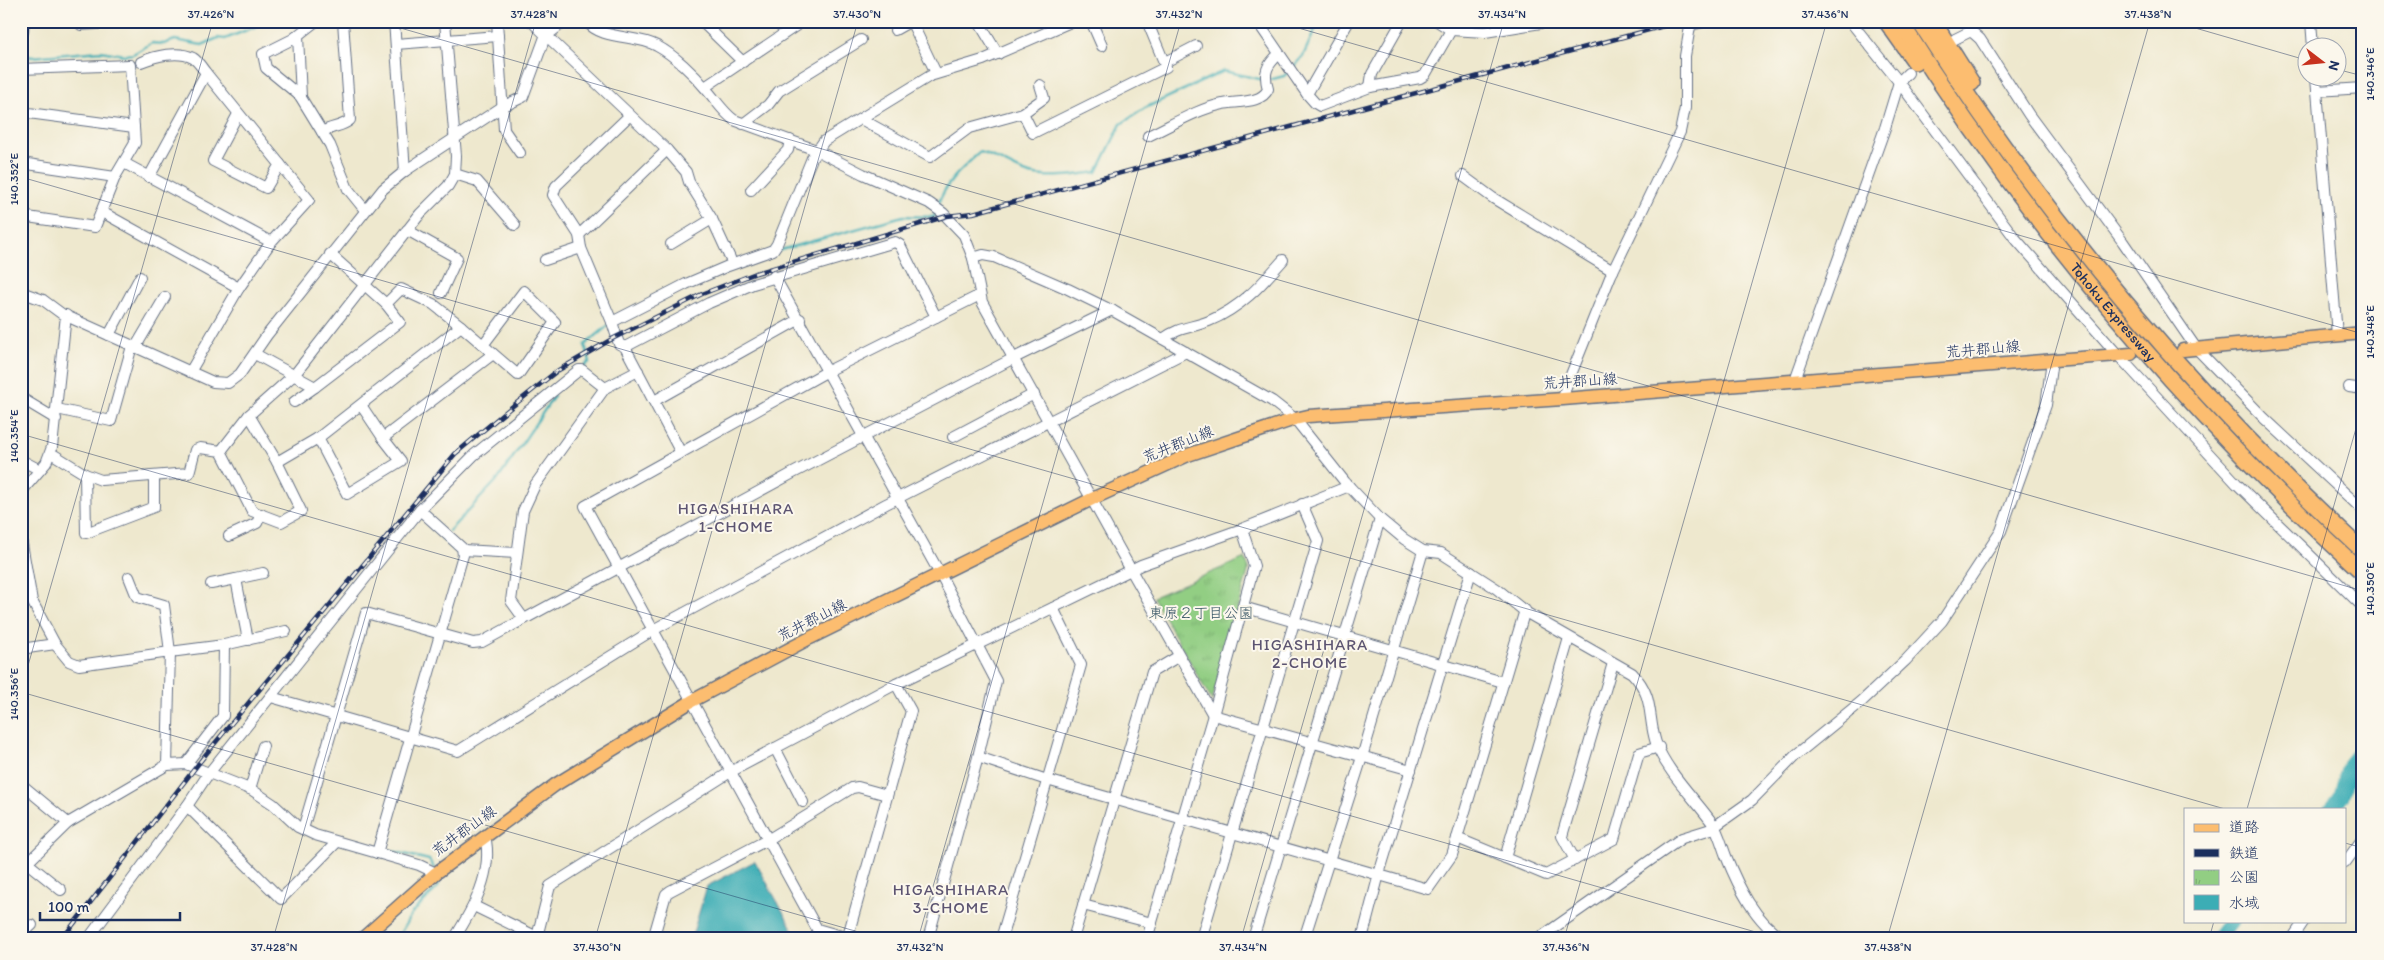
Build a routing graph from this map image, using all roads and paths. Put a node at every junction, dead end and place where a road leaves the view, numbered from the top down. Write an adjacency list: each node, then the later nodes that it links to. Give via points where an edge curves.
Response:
1 (81, 21): 30 (street, via 81,25)
2 (143, 21): 30 (street)
3 (316, 21): 35 (street)
4 (343, 21): 71 (street, via 350,120)
5 (394, 21): 42 (street)
6 (445, 21): 40 (street)
7 (497, 21): 36 (street)
8 (531, 21): 37 (street)
9 (565, 21): 37 (street)
10 (586, 21): 56 (street, via 602,32 662,48)
11 (701, 21): 32 (street)
12 (721, 21): 32 (street)
13 (803, 21): 48 (street)
14 (978, 21): 45 (street)
15 (1073, 21): 45 (street)
16 (1091, 21): 43 (street)
17 (1147, 21): 49 (street)
18 (1257, 21): 46 (street)
19 (1349, 21): 61 (street)
20 (1402, 21): 57 (street, via 1372,74)
21 (1437, 21): 34 (street)
22 (1554, 21): 34 (street, via 1485,32)
23 (1708, 21): 31 (street)
24 (1850, 21): 54 (street)
25 (1886, 21): 83 (highway, via 1962,124)
26 (1900, 21): 83 (highway, Tohoku Expressway)
27 (1919, 21): 78 (highway, Tohoku Expressway)
28 (1933, 21): 78 (highway, via 1987,104)
29 (2311, 21): 38 (street)
30 (128, 22)
31 (1691, 23): 104 (street, via 1685,56 1683,123)
32 (710, 29): 48 (street)
33 (895, 30): 52 (street, via 911,21)
34 (1451, 30): 57 (street, via 1425,75)
35 (298, 36): 62 (street); 62 (street, via 263,54 266,68)
36 (498, 36): 40 (street); 63 (street)
37 (545, 37): 63 (street, via 523,97); 67 (street)
38 (2312, 38)
39 (1956, 39): 127 (street, via 1971,31 1980,39 2029,115 2123,242)
40 (446, 40): 42 (street); 73 (street)
41 (861, 40): 69 (street, via 779,91 768,105)
42 (396, 44): 82 (street)
43 (1102, 46)
44 (1196, 46): 49 (street)
45 (998, 54): 52 (street)
46 (1279, 54): 61 (street); 72 (street, via 1267,67 1268,89 1263,96 1218,105)
47 (141, 62): 51 (street, via 152,57 184,54 194,58)
48 (743, 62): 56 (street)
49 (1165, 62): 66 (street, via 1166,67 1033,134)
50 (21, 70): 70 (street, via 130,65)
51 (206, 73): 65 (street); 87 (street)
52 (936, 73): 68 (street)
53 (1908, 73): 54 (street)
54 (1899, 82): 131 (street, via 2014,237); 139 (street, via 1882,138)
55 (1040, 84): 66 (street, via 1044,98)
56 (705, 87): 69 (street, via 727,114)
57 (1370, 87): 61 (street, via 1320,106)
58 (2318, 88): 60 (street)
59 (2363, 88): 60 (street)
60 (2318, 91): 122 (street)
61 (1307, 94)
62 (301, 97): 71 (street)
63 (502, 107): 73 (street); 77 (street, via 504,130)
64 (21, 112): 70 (street)
65 (238, 114): 81 (street); 81 (street, via 213,161 266,188)
66 (1023, 114): 68 (street, via 969,128 930,157)
67 (629, 116): 75 (street); 95 (street, via 556,186 553,195)
68 (861, 119): 76 (street, via 824,141)
69 (744, 124): 74 (street)
70 (134, 127): 80 (street, via 135,143)
71 (322, 132): 89 (street, via 348,189)
72 (1148, 136)
73 (454, 140): 82 (street); 84 (street)
74 (790, 140): 76 (street); 88 (street, via 788,150)
75 (667, 150): 92 (street, via 686,172); 95 (street)
76 (816, 150): 101 (street, via 936,206 964,236); 118 (street, via 773,250 686,284)
77 (520, 153)
78 (2015, 161): 180 (highway, Tohoku Expressway, via 2164,347 2236,426)
79 (21, 163): 86 (street)
80 (124, 163): 86 (street); 87 (street)
81 (280, 164): 96 (street, via 308,200)
82 (405, 171): 89 (street)
83 (2004, 172): 186 (highway, Tohoku Expressway, via 2120,320 2198,408)
84 (455, 174): 93 (street, via 477,181); 94 (street)
85 (1463, 176): 104 (street, via 1492,198)
86 (115, 177): 90 (street)
87 (149, 177): 96 (street)
88 (751, 190)
89 (365, 210): 99 (street)
90 (102, 212): 91 (street, via 95,226); 108 (street)
91 (21, 216)
92 (712, 218): 97 (street); 100 (street)
93 (515, 225)
94 (407, 230): 107 (street); 110 (street, via 457,258)
95 (579, 235): 98 (street)
96 (271, 242): 108 (street)
97 (671, 244)
98 (581, 248): 102 (street); 118 (street)
99 (330, 254): 107 (street); 129 (street)
100 (730, 258)
101 (973, 258): 111 (street); 114 (street, via 983,255 1005,261)
102 (545, 260)
103 (1283, 260): 123 (street, via 1256,291 1237,306 1209,321 1172,331)
104 (1613, 271): 146 (street)
105 (774, 276): 116 (street, via 895,242 900,245); 117 (street); 126 (street, via 709,303)
106 (140, 277): 121 (street)
107 (364, 286): 113 (street); 138 (street)
108 (239, 288): 137 (street)
109 (21, 292): 115 (street, via 43,300)
110 (441, 293)
111 (980, 295): 116 (street); 133 (street)
112 (165, 297): 125 (street)
113 (386, 304): 119 (street, via 401,289 433,304); 140 (street, via 400,322)
114 (1112, 310): 123 (street); 133 (street)
115 (66, 315): 121 (street); 150 (street)
116 (936, 317): 136 (street)
117 (800, 318): 136 (street); 147 (street)
118 (612, 322): 126 (street, via 619,344)
119 (461, 326): 124 (street); 149 (street)
120 (2363, 333): 122 (main road)
121 (109, 335): 125 (street)
122 (2337, 335): 127 (main road)
123 (1163, 339): 128 (street)
124 (483, 345): 130 (street); 130 (street, via 524,291 555,322 518,375)
125 (134, 347): 137 (street); 150 (street, via 111,421)
126 (625, 347): 135 (street)
127 (2189, 349): 172 (street)
128 (1186, 352): 152 (street, via 1272,401); 153 (street)
129 (255, 354): 137 (street, via 240,374 228,383 213,382); 138 (street)
130 (493, 354): 157 (street)
131 (2117, 354): 132 (main road, 荒井郡山線); 134 (main road, 荒井郡山線); 193 (street, via 2237,484)
132 (2131, 354)
133 (1014, 358): 144 (street); 154 (street)
134 (2052, 360): 139 (main road, 荒井郡山線); 241 (street, via 2046,405 2001,531 1942,621 1861,702 1796,755 1752,800)
135 (638, 371): 142 (street); 147 (street)
136 (828, 371): 154 (street); 160 (street)
137 (190, 372)
138 (294, 374): 140 (street); 151 (street)
139 (1794, 380): 146 (main road, 荒井郡山線)
140 (315, 387): 148 (street)
141 (2349, 387): 143 (street)
142 (605, 388): 171 (street, via 579,370 480,450); 181 (street, via 530,493)
143 (2363, 389)
144 (1034, 394): 153 (street); 155 (street)
145 (21, 398): 150 (street)
146 (1563, 399): 152 (main road, 荒井郡山線)
147 (654, 401): 160 (street)
148 (294, 402)
149 (361, 405): 156 (street); 157 (street)
150 (57, 414): 159 (street)
151 (249, 415): 158 (street); 162 (street)
152 (1295, 418): 166 (street); 169 (main road, 荒井郡山線, via 1188,455)
153 (1050, 422): 168 (street); 169 (street)
154 (864, 437): 168 (street); 182 (street)
155 (953, 437)
156 (318, 438): 157 (street, via 348,494 401,461); 162 (street)
157 (383, 438)
158 (221, 451): 165 (street, via 200,448 195,450 189,473); 173 (street, via 252,511)
159 (51, 453): 163 (street); 164 (street)
160 (681, 453): 182 (street, via 585,506)
161 (21, 460): 163 (street)
162 (277, 462): 173 (street, via 301,511 281,522)
163 (40, 470): 167 (street)
164 (85, 474): 165 (street, via 101,480); 165 (street, via 86,533 154,507)
165 (154, 476)
166 (1350, 486): 170 (street); 174 (street)
167 (21, 492)
168 (897, 499): 187 (street); 198 (street)
169 (1092, 499): 183 (street); 187 (main road, 荒井郡山線)
170 (1302, 504): 175 (street); 197 (street, via 1318,541)
171 (420, 510): 178 (street); 215 (street)
172 (2363, 510)
173 (261, 514): 176 (street, via 257,523)
174 (1380, 519): 179 (street); 201 (street)
175 (1242, 529): 183 (street); 192 (street, via 1254,566)
176 (229, 536)
177 (21, 538): 190 (street)
178 (463, 550): 181 (street); 200 (street)
179 (1423, 551): 184 (street, via 1441,553); 208 (street)
180 (2363, 551)
181 (517, 553): 196 (street, via 511,601)
182 (618, 568): 196 (street); 198 (street)
183 (1130, 570): 194 (street); 210 (street)
184 (1471, 572): 195 (street); 212 (street)
185 (264, 573): 189 (street)
186 (2363, 573)
187 (940, 574): 206 (street); 216 (main road, 荒井郡山線)
188 (129, 577): 209 (street, via 137,597 164,605)
189 (236, 579): 191 (street); 203 (street)
190 (25, 583): 204 (street)
191 (211, 584)
192 (1243, 607): 197 (street); 217 (street)
193 (2363, 607)
194 (1053, 608): 206 (street); 232 (street, via 1081,665)
195 (1525, 610): 202 (street); 213 (street)
196 (524, 619): 200 (street, via 478,643)
197 (1295, 622): 201 (street); 219 (street)
198 (653, 630): 216 (street); 220 (street, via 461,749 452,750)
199 (286, 631): 203 (street)
200 (441, 633): 218 (street, via 366,613); 220 (street)
201 (1343, 636): 208 (street); 221 (street)
202 (1569, 638): 211 (street); 251 (street)
203 (248, 640): 205 (street)
204 (55, 644): 207 (street); 209 (street, via 69,661 79,665)
205 (224, 645): 209 (street); 227 (street, via 223,716)
206 (978, 645): 214 (street); 225 (street, via 997,684)
207 (21, 649)
208 (1393, 651): 212 (street); 226 (street)
209 (170, 652): 228 (street)
210 (1179, 656): 217 (street); 236 (street, via 1152,672)
211 (1613, 663): 223 (street, via 1632,673 1643,684); 253 (street, via 1562,836)
212 (1444, 665): 213 (street); 229 (street)
213 (1503, 682): 245 (street)
214 (896, 684): 224 (street); 235 (street, via 911,711)
215 (271, 697): 218 (street); 231 (street)
216 (692, 701): 230 (street); 244 (main road, 荒井郡山線, via 555,785)
217 (1213, 715): 219 (street); 239 (street)
218 (336, 717): 220 (street); 242 (street)
219 (1264, 728): 221 (street); 243 (street)
220 (410, 739): 250 (street)
221 (1313, 742): 226 (street); 249 (street)
222 (263, 746): 234 (street)
223 (1658, 747): 241 (street); 253 (street, via 1639,753 1614,839)
224 (775, 748): 230 (street); 237 (street)
225 (978, 757): 232 (street); 272 (street)
226 (1362, 757): 229 (street); 252 (street)
227 (186, 764): 228 (street); 231 (street)
228 (167, 765): 240 (street)
229 (1411, 770): 257 (street)
230 (732, 771): 247 (street); 265 (street, via 550,886)
231 (209, 773): 234 (street); 238 (street)
232 (1047, 780): 236 (street); 273 (street)
233 (21, 784): 240 (street)
234 (250, 789): 242 (street)
235 (887, 795): 247 (street, via 855,787); 266 (street)
236 (1114, 799): 239 (street); 259 (street)
237 (803, 802)
238 (187, 806): 248 (street, via 281,899); 268 (street)
239 (1183, 818): 243 (street); 262 (street)
240 (68, 823): 255 (street)
241 (1715, 826): 267 (street, via 1741,891); 280 (street, via 1682,838)
242 (303, 829): 248 (street)
243 (1233, 832): 249 (street); 276 (street)
244 (485, 836): 256 (main road, 荒井郡山線); 260 (street, via 487,859)
245 (1457, 838): 251 (street); 257 (street, via 1452,855 1428,889)
246 (2363, 838): 254 (street)
247 (769, 839): 266 (street, via 817,929); 271 (street, via 666,894)
248 (337, 842): 250 (street)
249 (1281, 846): 252 (street); 277 (street)
250 (377, 853): 256 (street)
251 (1505, 858): 253 (street, via 1546,875)
252 (1329, 860): 257 (street); 278 (street)
253 (1575, 860)
254 (2346, 862)
255 (23, 863): 258 (street)
256 (436, 872): 269 (main road, 荒井郡山線)
257 (1379, 874): 279 (street)
258 (61, 890)
259 (1083, 905): 262 (street); 274 (street)
260 (474, 906): 265 (street); 270 (street)
261 (2303, 922): 281 (street)
262 (1152, 924): 275 (street)
263 (32, 926): 264 (street)
264 (21, 935)
265 (539, 938)
266 (849, 938)
267 (1780, 938)
268 (88, 939)
269 (362, 939)
270 (454, 939)
271 (653, 939)
272 (928, 939)
273 (1001, 939)
274 (1073, 939)
275 (1147, 939)
276 (1201, 939)
277 (1253, 939)
278 (1304, 939)
279 (1362, 939)
280 (1538, 939)
281 (2292, 939)

